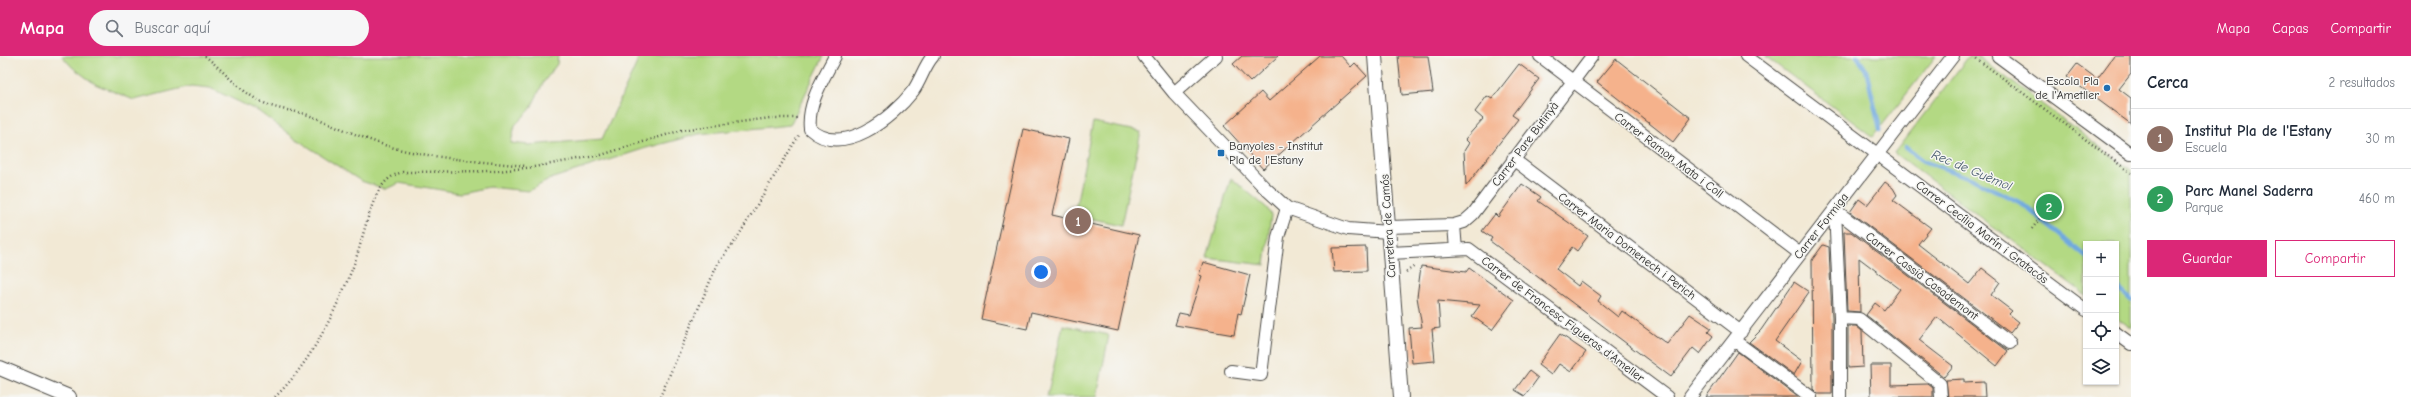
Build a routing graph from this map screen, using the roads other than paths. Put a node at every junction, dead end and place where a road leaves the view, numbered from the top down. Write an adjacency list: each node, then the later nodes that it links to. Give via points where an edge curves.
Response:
1 (835, 56): 2 (street, via 811,107 809,118 810,129 817,136 829,140 839,140 868,131 896,110 914,90)
2 (933, 56)
3 (1144, 56): 12 (street)
4 (1216, 56): 12 (street)
5 (1376, 56): 19 (street, Carretera de Camós)
6 (1540, 56): 11 (street, Carrer Ramon Mata i Coll)
7 (1592, 56): 11 (street, Carrer Pare Butinyà)
8 (1746, 56): 13 (street, Carrer Cecília Marín i Gratacós)
9 (1953, 56): 13 (street, Carrer Formiga)
10 (1998, 56): 14 (street)
11 (1573, 82): 15 (street, Carrer Pare Butinyà); 22 (street, Carrer Ramon Mata i Coll)
12 (1174, 93): 16 (street, via 1264,188)
13 (1877, 154): 17 (street, Carrer Formiga); 23 (street, Carrer Cecília Marín i Gratacós)
14 (2131, 154)
15 (1512, 159): 18 (street, Carrer Pare Butinyà, via 1473,214); 26 (street, Carrer Maria Domenech i Perich)
16 (1287, 208): 19 (street, via 1348,229); 30 (street, via 1278,237 1262,375)
17 (1835, 210): 22 (street, Carrer Formiga); 24 (street); 27 (street, Carrer Cassià Casademont)
18 (1454, 226): 19 (street); 20 (street)
19 (1388, 230): 21 (street, Carretera de Camós)
20 (1456, 250): 21 (street, Carrer de Francesc Figueras d'Ameller); 33 (street, Carrer de Francesc Figueras d'Ameller, via 1469,250)
21 (1390, 253): 32 (street, Carretera de Camós)
22 (1799, 253): 26 (street, Carrer Formiga)
23 (2083, 308)
24 (1840, 318): 36 (street); 37 (street, via 1859,319 1940,384)
25 (2119, 334): 28 (street)
26 (1738, 337): 34 (street, Carrer Formiga); 35 (street, Carrer Maria Domenech i Perich)
27 (2010, 343)
28 (2131, 344)
29 (0, 368): 31 (street)
30 (1231, 371)
31 (69, 397)
32 (1401, 397)
33 (1667, 397)
34 (1690, 397)
35 (1811, 397)
36 (1840, 397)
37 (1941, 397)

